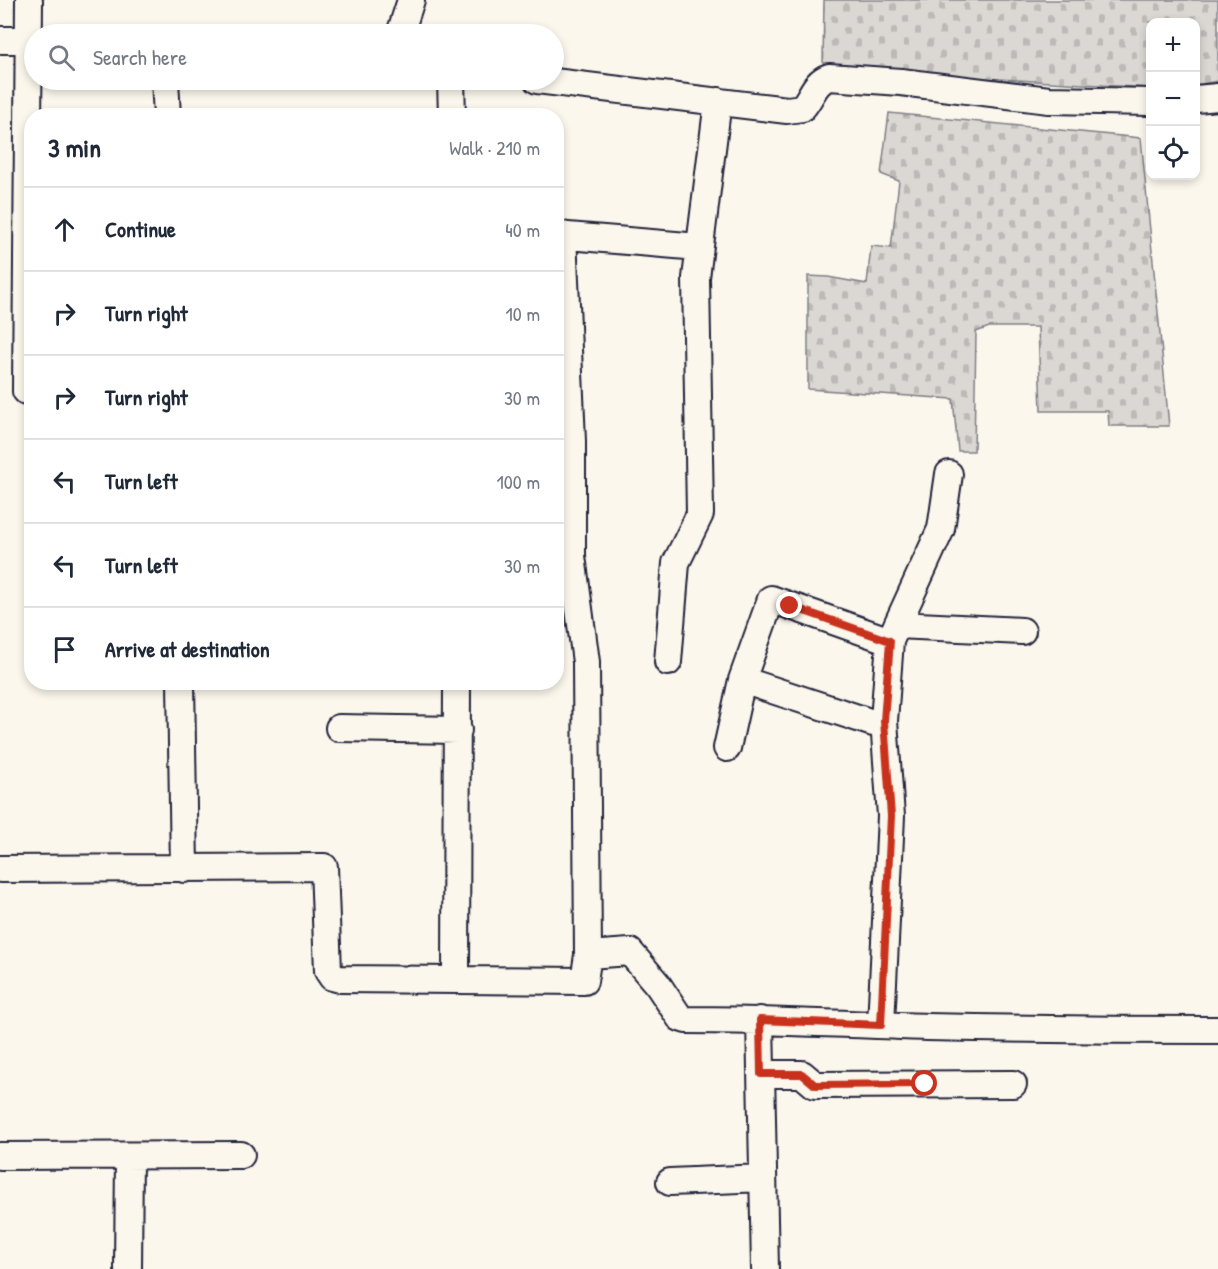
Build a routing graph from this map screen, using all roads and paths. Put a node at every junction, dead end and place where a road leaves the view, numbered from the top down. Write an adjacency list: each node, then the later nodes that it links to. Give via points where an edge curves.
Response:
1 (28, 0): 3 (street)
2 (411, 0): 4 (street)
3 (30, 24)
4 (403, 24)
5 (0, 40): 6 (street)
6 (24, 40)
7 (564, 83): 13 (street)
8 (30, 90): 15 (street)
9 (165, 90): 16 (street)
10 (451, 90): 17 (street)
11 (1218, 97): 12 (street)
12 (1200, 99)
13 (718, 101): 14 (street, via 795,110 806,104 816,84 829,77 1049,100); 19 (street)
14 (1146, 102)
15 (30, 108)
16 (166, 108)
17 (452, 108)
18 (564, 235): 19 (street)
19 (699, 247): 24 (street, via 696,278 700,513 676,563)
20 (564, 304): 34 (street, via 572,441 572,556 586,662)
21 (949, 474): 23 (street, via 941,529)
22 (1022, 631): 23 (street)
23 (893, 633): 25 (street, via 771,599); 28 (street)
24 (668, 662)
25 (742, 680): 28 (street, via 873,723); 31 (street)
26 (181, 690): 33 (street)
27 (457, 690): 30 (street)
28 (884, 721): 37 (street, via 891,816)
29 (339, 728): 30 (street)
30 (458, 730): 35 (street)
31 (727, 748)
32 (0, 868): 33 (street)
33 (184, 869): 35 (street, via 324,867 328,971 332,977)
34 (588, 955): 35 (street, via 584,981); 36 (street, via 630,952 680,1018)
35 (456, 979)
36 (760, 1020): 37 (street); 39 (street)
37 (881, 1025): 38 (street)
38 (1218, 1030)
39 (761, 1074): 40 (street, via 802,1074 815,1085); 44 (street)
40 (1013, 1084)
41 (241, 1155): 43 (street)
42 (0, 1156): 43 (street)
43 (129, 1156): 46 (street)
44 (763, 1178): 45 (street); 47 (street)
45 (670, 1182)
46 (128, 1269)
47 (765, 1269)

